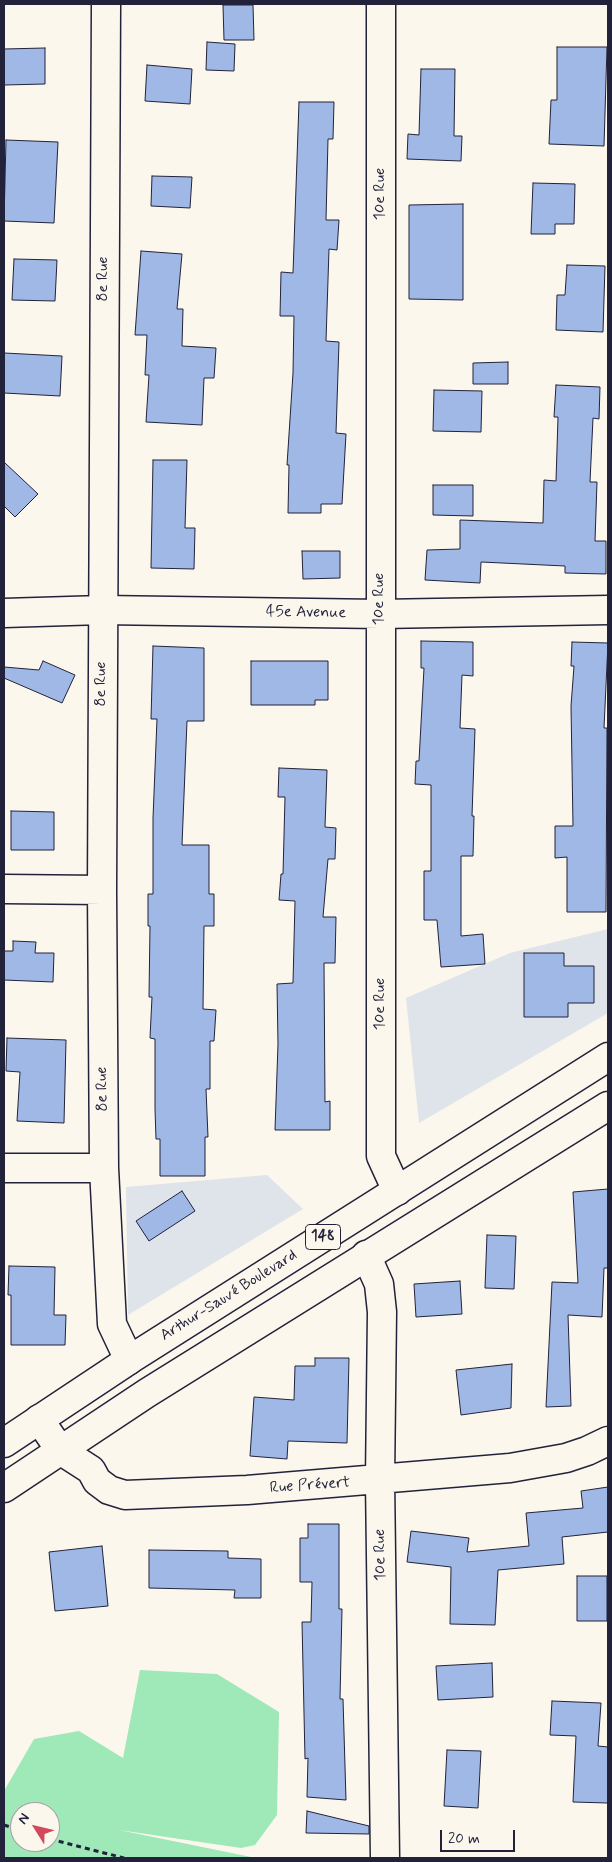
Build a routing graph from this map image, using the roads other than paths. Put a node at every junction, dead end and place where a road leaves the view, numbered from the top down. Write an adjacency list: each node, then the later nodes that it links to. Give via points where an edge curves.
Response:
1 (106, 4): 3 (street, 8e Rue)
2 (382, 4): 6 (street, 10e Rue)
3 (102, 610): 5 (street, 45e Avenue); 6 (street, 45e Avenue); 8 (street, 8e Rue)
4 (608, 610): 6 (street, 45e Avenue)
5 (4, 613)
6 (380, 614): 13 (street, 10e Rue, via 380,1156)
7 (4, 889): 8 (street)
8 (102, 890): 12 (street, 8e Rue)
9 (608, 1057): 13 (street, Arthur-Sauvé Boulevard / 148)
10 (608, 1106): 14 (street, 148)
11 (4, 1168): 12 (street)
12 (104, 1168): 15 (street, 8e Rue, via 112,1324)
13 (396, 1191): 15 (street, Arthur-Sauvé Boulevard / 148)
14 (366, 1255): 19 (street, 148); 20 (street, 10e Rue, via 379,1284 382,1304)
15 (128, 1360): 16 (street, Arthur-Sauvé Boulevard / 148)
16 (39, 1419): 18 (street, Arthur-Sauvé Boulevard / 148); 19 (street, Rue Prévert)
17 (608, 1441): 20 (street, Rue Prévert, via 587,1451 510,1468)
18 (4, 1443)
19 (60, 1450): 20 (street, Rue Prévert, via 91,1470 97,1481 108,1490 125,1495 185,1494); 21 (street, 148)
20 (380, 1480): 22 (street, 10e Rue)
21 (4, 1488)
22 (385, 1858)

